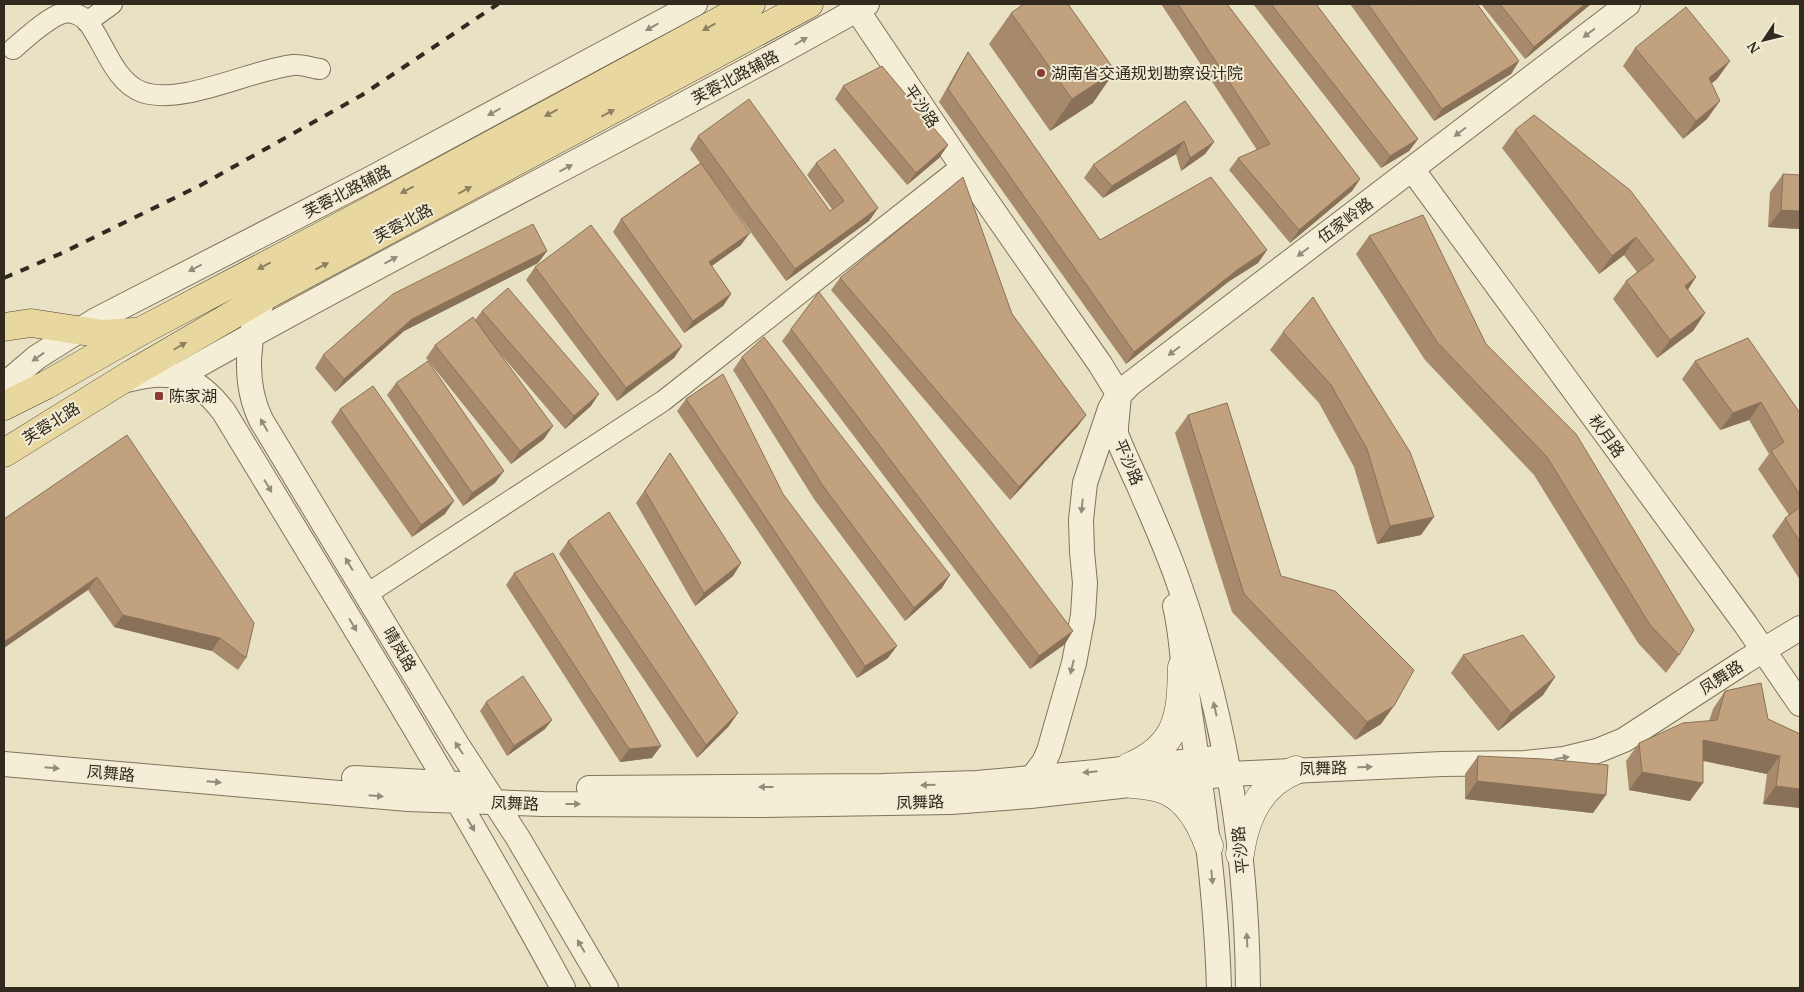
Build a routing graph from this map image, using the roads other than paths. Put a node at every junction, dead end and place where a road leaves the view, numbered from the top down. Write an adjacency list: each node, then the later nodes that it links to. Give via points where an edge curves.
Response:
1 (112, 4): 7 (street)
2 (695, 4): 16 (street, 芙蓉北路辅路, one-way to 16, via 370,179)
3 (751, 4): 17 (main road, 芙蓉北路, one-way to 17)
4 (809, 4): 10 (main road, 芙蓉北路, one-way to 4)
5 (1628, 4): 11 (street, 伍家岭路, one-way to 11)
6 (852, 7): 12 (street, 平沙路); 13 (street, 芙蓉北路辅路, one-way to 6, via 782,52)
7 (87, 22): 8 (street, via 74,13 63,13); 9 (street, via 110,60 132,87 158,96 217,86 296,65)
8 (13, 48)
9 (320, 69)
10 (528, 156): 13 (street); 14 (main road, 芙蓉北路, one-way to 10)
11 (1417, 165): 22 (street, 伍家岭路, one-way to 22); 28 (street, 秋月路)
12 (957, 169): 22 (street, 平沙路, via 1100,364); 24 (street, 平沙路, via 1096,380 1106,397); 26 (street, via 663,401)
13 (541, 181): 18 (street, 芙蓉北路辅路, one-way to 13)
14 (265, 296): 18 (street, 晴岚路); 20 (main road, 芙蓉北路, one-way to 14)
15 (4, 326): 16 (main road, via 31,323)
16 (79, 330): 17 (main road, via 120,334); 21 (street, 芙蓉北路辅路, one-way to 21, via 37,356)
17 (143, 330): 23 (main road, 芙蓉北路)
18 (251, 335): 19 (street, 芙蓉北路辅路); 26 (street, 晴岚路, one-way to 18, via 255,407 251,388)
19 (180, 376): 20 (street, 晴岚路, via 163,374); 39 (street, 晴岚路, one-way to 39, via 212,397 224,412)
20 (118, 382): 25 (main road, 芙蓉北路)
21 (4, 385)
22 (1119, 395): 24 (street, 伍家岭路); 34 (street, 平沙路, one-way to 22, via 1194,628 1159,532 1116,434)
23 (4, 406)
24 (1107, 416): 29 (street, 平沙路, via 1111,446 1170,588 1178,621); 38 (street, 伍家岭路, one-way to 38, via 1085,483 1081,520 1085,584 1074,662 1049,751)
25 (4, 452)
26 (368, 594): 40 (street, 晴岚路, one-way to 26)
27 (1800, 628): 28 (street, 凤舞路)
28 (1770, 646): 30 (street, 秋月路); 31 (street, 秋月路); 36 (street, 凤舞路, one-way to 28, via 1524,763 1564,759 1596,751 1624,740)
29 (1182, 667): 35 (street, 平沙路); 37 (main road, via 1178,720 1158,750 1139,763)
30 (1800, 678)
31 (1800, 704)
32 (4, 748): 39 (street, 凤舞路, via 381,780)
33 (4, 764): 39 (street, 凤舞路, one-way to 39, via 408,799)
34 (1227, 765): 35 (street, 凤舞路); 36 (street, 凤舞路); 42 (street, 平沙路)
35 (1198, 768): 37 (street, 凤舞路); 41 (street, 平沙路)
36 (1296, 770): 42 (main road, via 1283,775 1264,792 1246,826)
37 (1131, 776): 38 (street, 凤舞路, one-way to 38); 40 (street, 凤舞路, one-way to 37, via 543,804 951,802 1030,796); 41 (main road, via 1168,791 1181,801 1200,824)
38 (1032, 778): 40 (street, 凤舞路, one-way to 40, via 882,786 536,788)
39 (451, 792): 40 (street, 凤舞路); 43 (street, 晴岚路, one-way to 43)
40 (489, 794): 44 (street, 晴岚路, one-way to 40)
41 (1209, 846): 45 (street, 平沙路, one-way to 45)
42 (1240, 854): 46 (street, 平沙路, one-way to 42)
43 (563, 988)
44 (606, 988)
45 (1219, 988)
46 (1248, 988)

